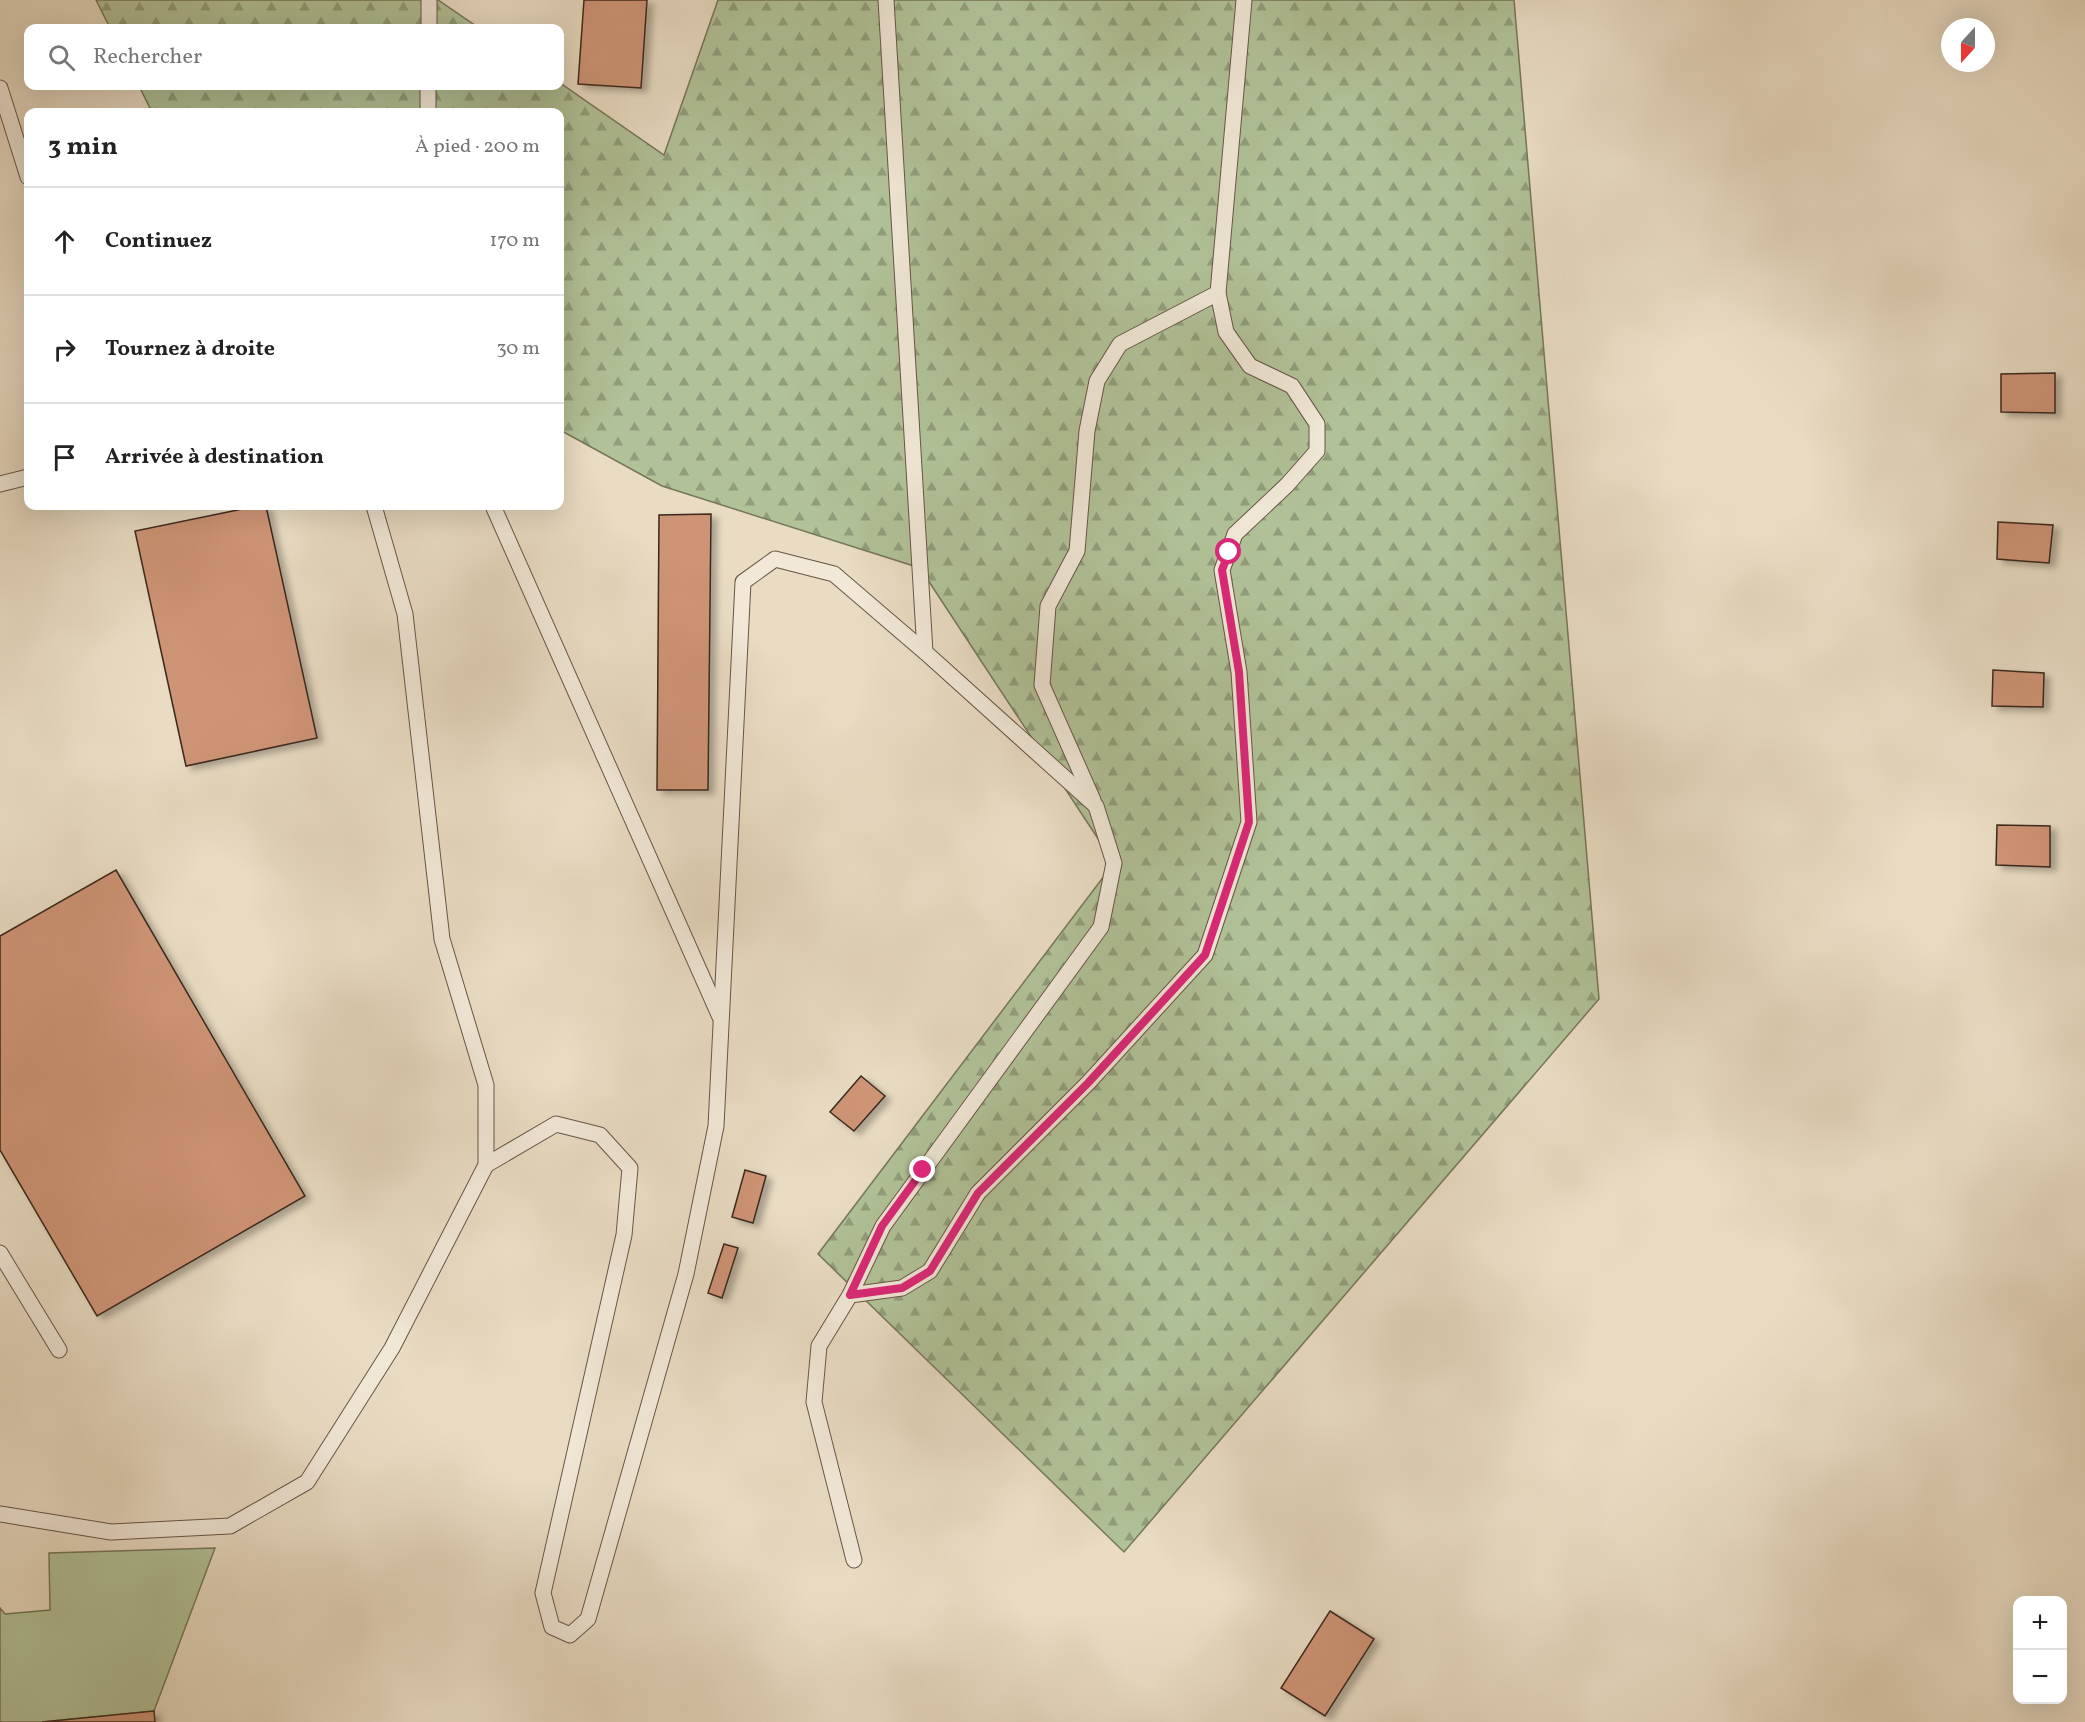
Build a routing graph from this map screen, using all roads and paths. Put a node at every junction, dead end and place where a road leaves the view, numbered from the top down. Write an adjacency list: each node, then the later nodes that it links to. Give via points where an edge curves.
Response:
1 (429, 0): 4 (lane)
2 (886, 0): 14 (lane)
3 (1244, 0): 9 (lane)
4 (429, 24)
5 (0, 88): 8 (lane)
6 (428, 90): 7 (lane)
7 (428, 108)
8 (24, 164)
9 (1218, 292): 15 (lane, via 1120,344 1096,381 1087,431 1077,550 1048,606 1042,685); 19 (lane, via 1226,332 1250,366 1292,386 1317,424 1317,451 1235,534 1222,570 1239,672 1249,822 1205,955 1088,1083 978,1193 930,1271 902,1288)
10 (24, 478): 11 (lane)
11 (0, 484)
12 (375, 510): 17 (lane, via 405,614 442,939 486,1084)
13 (495, 510): 16 (lane)
14 (925, 652): 15 (lane); 16 (lane, via 834,574 775,559 743,582)
15 (1096, 806): 19 (lane, via 1114,863 1101,927 882,1226)
16 (721, 1020): 17 (lane, via 716,1126 686,1274 588,1619 570,1635 552,1627 543,1593 624,1235 630,1168 600,1135 556,1124)
17 (486, 1165): 21 (lane, via 392,1348 307,1482 230,1526 111,1533)
18 (0, 1253): 20 (lane)
19 (850, 1295): 22 (lane, via 819,1346 814,1402)
20 (59, 1350)
21 (0, 1514)
22 (854, 1560)

